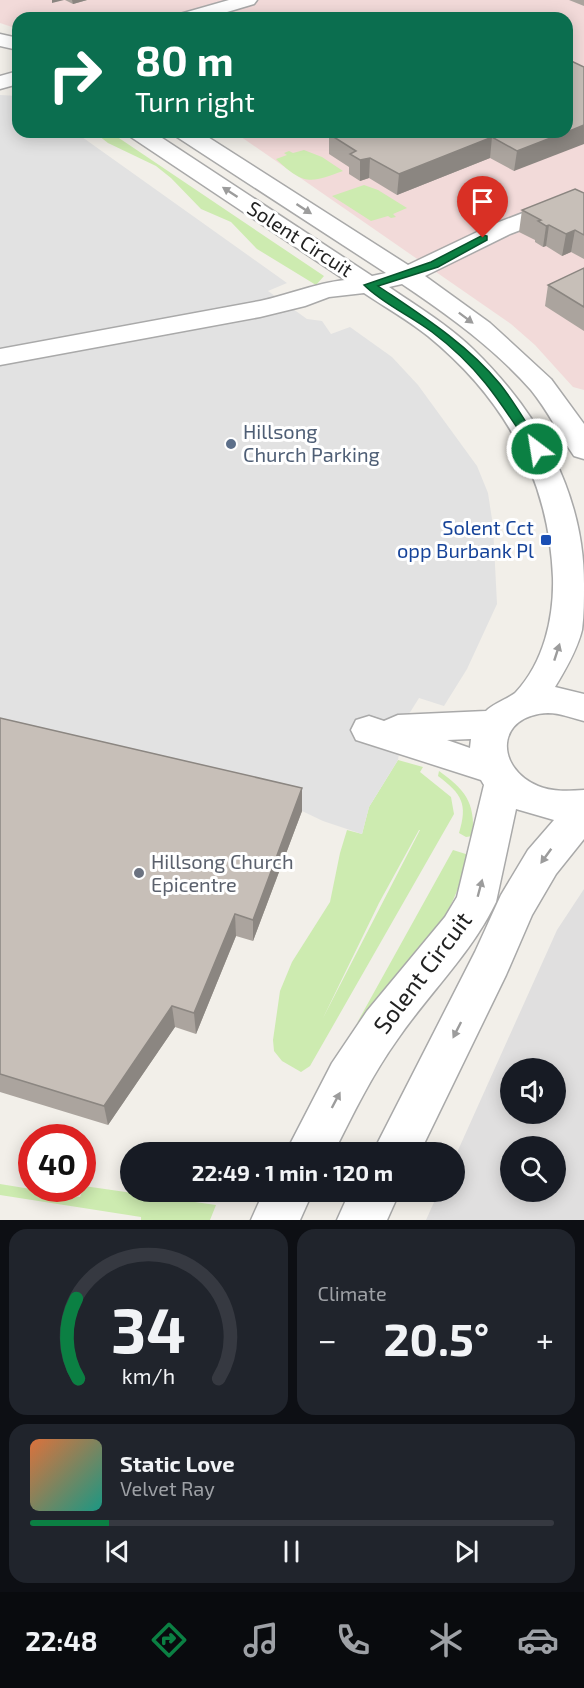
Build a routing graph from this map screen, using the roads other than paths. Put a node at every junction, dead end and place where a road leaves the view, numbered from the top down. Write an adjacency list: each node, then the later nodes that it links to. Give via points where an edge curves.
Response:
1 (248, 0): 2 (street)
2 (207, 12)
3 (148, 138): 7 (street, Solent Circuit, one-way to 3)
4 (201, 138): 6 (street, Solent Circuit, one-way to 6)
5 (577, 204): 6 (street, via 554,207)
6 (405, 274): 7 (street); 10 (street, Solent Circuit, one-way to 10, via 501,346 532,377)
7 (359, 286): 8 (street, via 324,290 260,309); 9 (street, via 342,298 293,316); 11 (street, Solent Circuit, one-way to 7, via 554,662 567,620 566,533 554,489 537,449 496,387 469,357 436,330)
8 (0, 357)
9 (0, 370)
10 (582, 440)
11 (528, 702): 12 (street, via 568,702); 13 (street, via 511,709)
12 (584, 708)
13 (495, 724): 14 (street, via 488,750); 14 (street, via 369,730)
14 (499, 776): 15 (street, via 522,796 544,805); 17 (street, Solent Circuit, one-way to 14, via 382,1025 459,930 476,902)
15 (584, 805)
16 (584, 812): 18 (street, Solent Circuit, one-way to 18, via 542,862 515,907 492,962)
17 (314, 1142)
18 (401, 1142)
19 (284, 1202): 21 (street)
20 (370, 1202): 22 (street)
21 (275, 1220)
22 (361, 1220)

